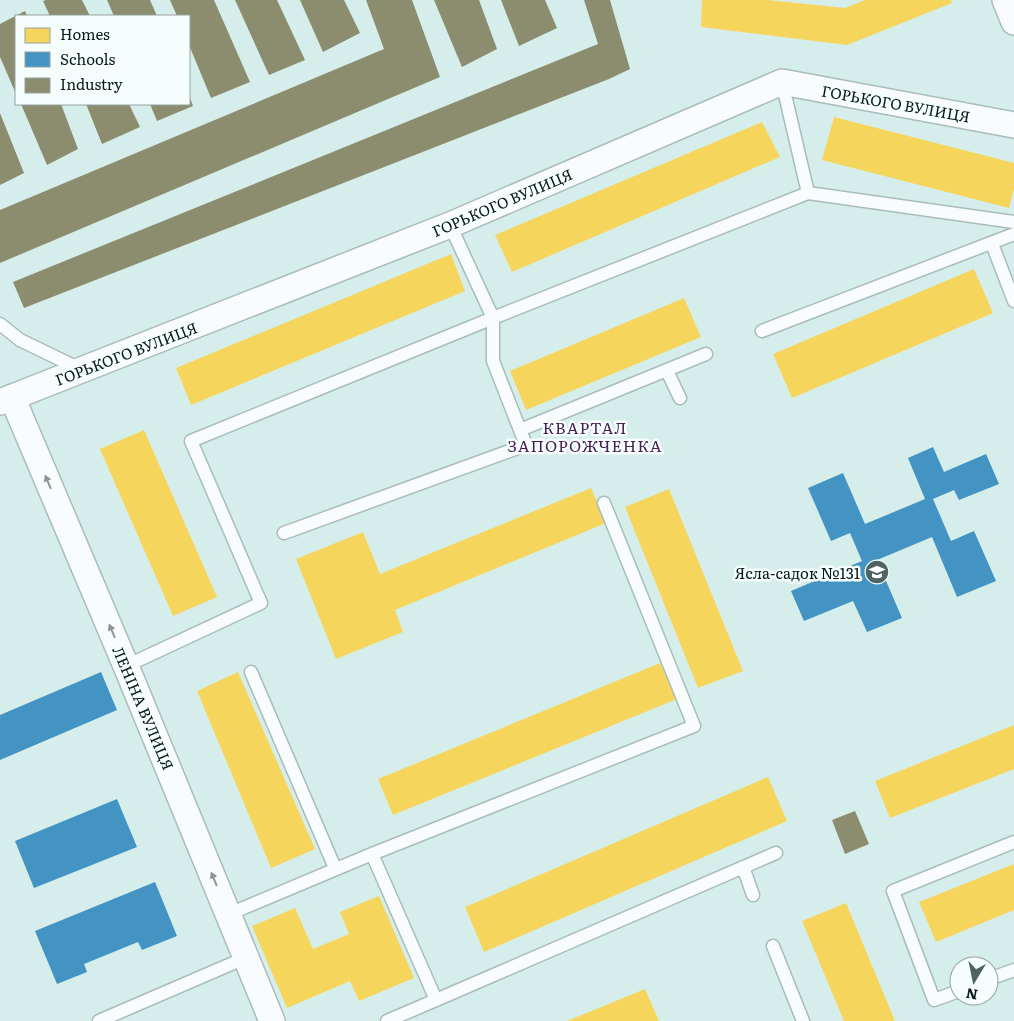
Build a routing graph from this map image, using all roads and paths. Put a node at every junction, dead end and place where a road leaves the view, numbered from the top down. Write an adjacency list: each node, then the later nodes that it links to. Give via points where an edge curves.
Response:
1 (1004, 0): 2 (street)
2 (1014, 22)
3 (782, 82): 4 (street, ГОРЬКОГО ВУЛИЦЯ); 5 (lane); 7 (street, ГОРЬКОГО ВУЛИЦЯ)
4 (1014, 125)
5 (808, 193): 6 (lane); 11 (lane)
6 (1014, 222)
7 (450, 225): 11 (lane); 15 (street, ГОРЬКОГО ВУЛИЦЯ)
8 (1014, 234): 9 (lane)
9 (992, 244): 10 (lane); 13 (lane)
10 (1014, 301)
11 (493, 318): 19 (lane, via 493,360); 22 (lane, via 191,441 260,602)
12 (0, 324): 15 (lane, via 20,340)
13 (762, 331)
14 (706, 354): 16 (lane)
15 (82, 370): 18 (street, ГОРЬКОГО ВУЛИЦЯ)
16 (667, 371): 17 (lane); 19 (lane)
17 (680, 398)
18 (6, 399): 22 (street, ЛЕНІНА ВУЛИЦЯ, one-way to 18)
19 (520, 430): 21 (lane, via 526,445)
20 (604, 502): 26 (lane, via 694,726)
21 (284, 533)
22 (126, 666): 30 (street, ЛЕНІНА ВУЛИЦЯ, one-way to 22)
23 (251, 672): 28 (lane)
24 (1014, 842): 35 (lane, via 893,891 934,1000)
25 (776, 853): 27 (lane)
26 (372, 854): 28 (lane); 36 (lane)
27 (743, 867): 29 (lane); 36 (lane)
28 (335, 868): 30 (lane)
29 (752, 895)
30 (229, 914): 32 (street, ЛЕНІНА ВУЛИЦЯ)
31 (773, 946): 40 (lane)
32 (245, 958): 37 (lane); 38 (street, ЛЕНІНА ВУЛИЦЯ)
33 (1014, 970): 34 (lane)
34 (999, 975)
35 (949, 995)
36 (436, 1000): 39 (lane)
37 (100, 1021)
38 (272, 1021)
39 (387, 1021)
40 (803, 1021)

